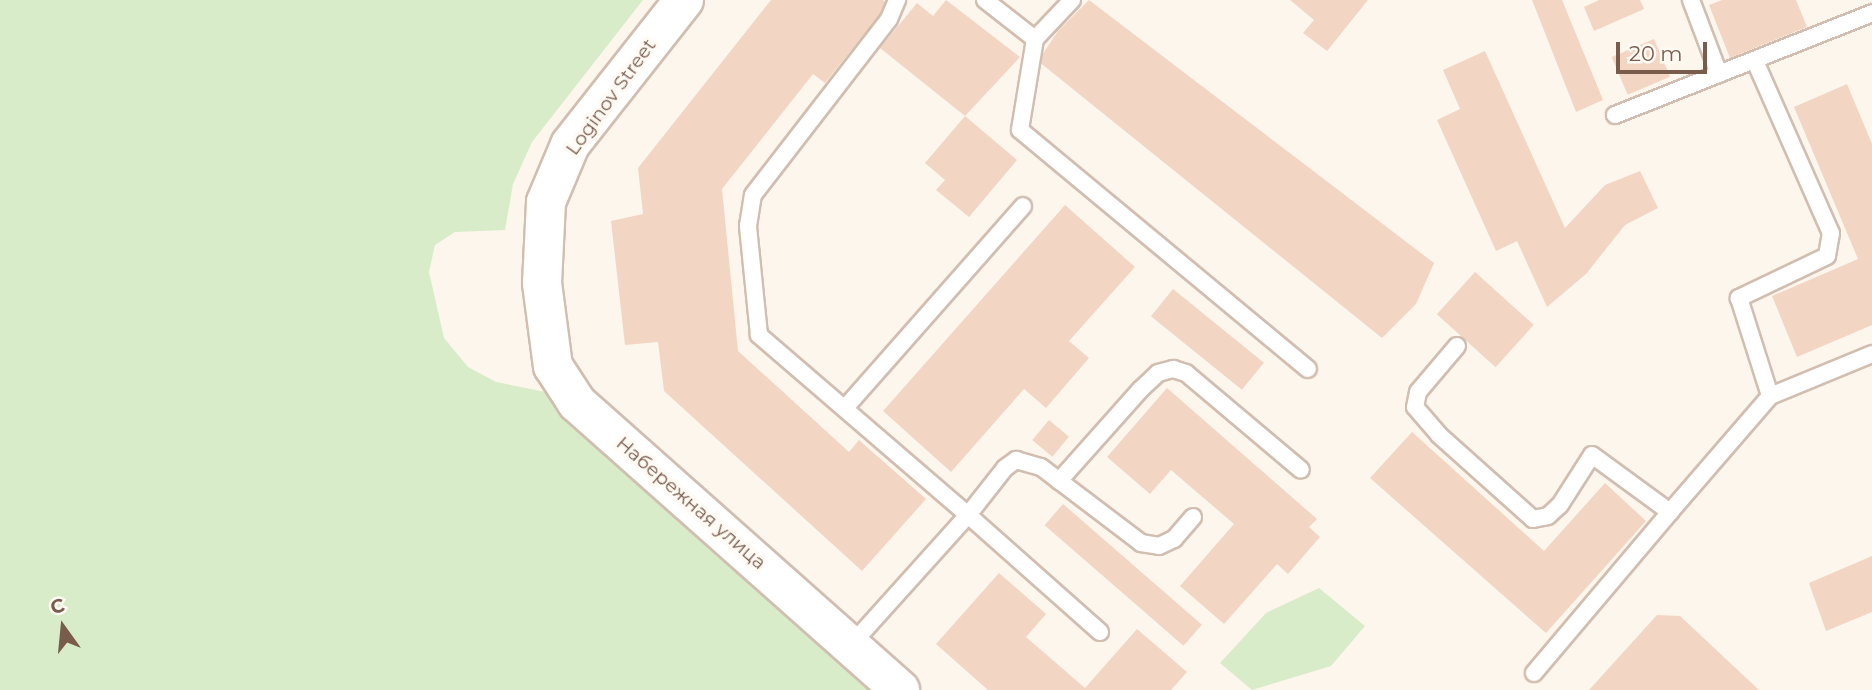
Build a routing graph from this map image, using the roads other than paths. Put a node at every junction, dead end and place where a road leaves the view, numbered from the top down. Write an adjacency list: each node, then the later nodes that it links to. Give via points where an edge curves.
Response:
1 (684, 0): 12 (street, Loginov Street, via 570,145 545,202)
2 (897, 0): 17 (lane, via 889,19 752,195 748,226 759,335)
3 (985, 0): 7 (lane)
4 (1072, 0): 7 (lane)
5 (1691, 0): 9 (lane)
6 (1872, 13): 8 (lane)
7 (1034, 39): 15 (lane, via 1020,130)
8 (1755, 61): 9 (lane); 16 (lane, via 1831,233 1827,256 1739,298)
9 (1719, 75): 10 (lane)
10 (1615, 115)
11 (1023, 206): 17 (lane)
12 (542, 283): 24 (street, Набережная улица, via 553,366 577,403)
13 (1457, 346): 20 (lane, via 1418,392 1415,407 1439,435 1533,519 1548,516 1592,455)
14 (1872, 354): 16 (lane)
15 (1308, 369)
16 (1770, 396): 20 (lane)
17 (845, 408): 21 (lane)
18 (1301, 470): 19 (lane, via 1186,373 1173,369 1158,373 1141,389)
19 (1059, 481): 21 (lane, via 1041,467 1016,460); 22 (lane, via 1141,543 1159,546 1174,539)
20 (1670, 512): 25 (lane)
21 (968, 515): 23 (lane); 24 (lane)
22 (1193, 517)
23 (1100, 632)
24 (851, 645): 26 (street, Набережная улица)
25 (1534, 673)
26 (900, 690)

